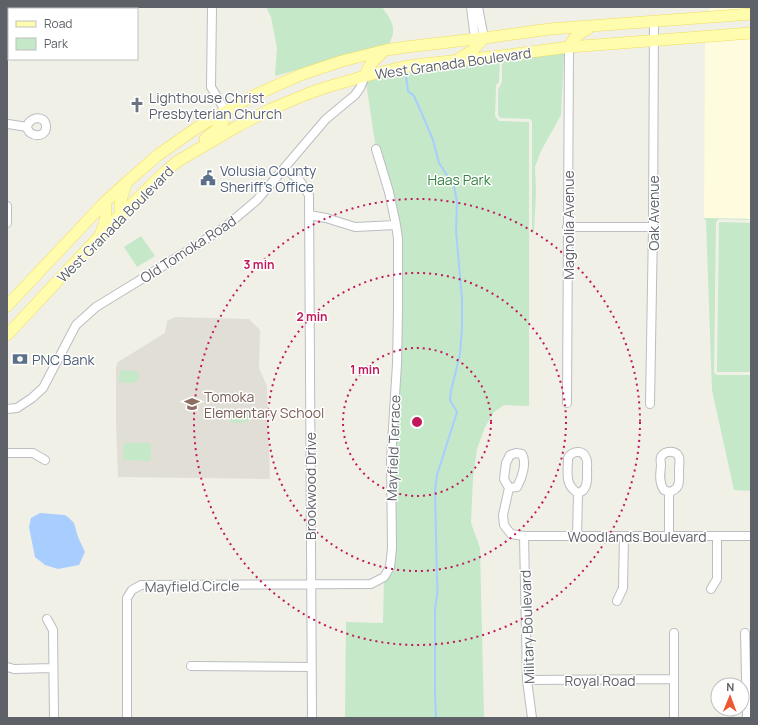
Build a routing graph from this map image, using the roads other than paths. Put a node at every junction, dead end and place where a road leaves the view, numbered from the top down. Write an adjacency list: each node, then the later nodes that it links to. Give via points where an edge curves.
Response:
1 (212, 7): 15 (street, via 212,87)
2 (471, 7): 8 (street)
3 (478, 7): 8 (street)
4 (751, 14): 5 (main road, West Granada Boulevard)
5 (654, 21): 6 (main road, West Granada Boulevard); 9 (street, Oak Avenue)
6 (593, 26): 8 (main road, West Granada Boulevard); 10 (main road, via 576,35)
7 (751, 33): 9 (main road, West Granada Boulevard)
8 (480, 39): 11 (main road, West Granada Boulevard); 12 (main road, via 472,51)
9 (654, 40): 10 (main road, West Granada Boulevard); 30 (street, Oak Avenue)
10 (569, 47): 12 (main road, West Granada Boulevard); 29 (street, Magnolia Avenue)
11 (386, 50): 13 (main road, via 372,61); 14 (main road, West Granada Boulevard, via 321,68)
12 (454, 61): 13 (main road, West Granada Boulevard, via 403,67)
13 (365, 76): 17 (main road, West Granada Boulevard, via 307,94); 21 (street, Old Tomoka Road, via 355,95 326,119)
14 (251, 97): 15 (main road, West Granada Boulevard); 17 (main road, via 240,111)
15 (226, 112): 20 (main road, via 222,125); 22 (main road, West Granada Boulevard, via 179,139)
16 (7, 125): 18 (street)
17 (238, 126): 20 (main road, West Granada Boulevard)
18 (27, 128)
19 (376, 149): 28 (street, Mayfield Terrace)
20 (178, 161): 25 (main road, West Granada Boulevard)
21 (285, 168): 26 (street, Brookwood Drive, via 300,180 309,195); 36 (street, Old Tomoka Road, via 257,200 225,226 96,307 76,325 43,388 17,408)
22 (126, 182): 23 (main road, West Granada Boulevard); 25 (main road, via 120,203)
23 (105, 202): 31 (main road, via 105,221); 32 (main road, West Granada Boulevard)
24 (7, 206): 27 (street)
25 (120, 215): 31 (main road, West Granada Boulevard)
26 (309, 215): 28 (street, via 355,227); 48 (street, Brookwood Drive)
27 (7, 223)
28 (396, 224): 48 (street, Mayfield Terrace, via 398,311 391,459 390,568 384,577 371,584)
29 (567, 226): 30 (street); 34 (street, Magnolia Avenue)
30 (653, 227): 35 (street, Oak Avenue)
31 (99, 238): 33 (main road, West Granada Boulevard)
32 (7, 306)
33 (7, 335)
34 (567, 403)
35 (650, 404)
36 (7, 409)
37 (7, 453): 38 (street, via 33,453)
38 (45, 460)
39 (509, 488): 42 (street, via 503,515 504,525 511,534)
40 (669, 492): 40 (street, via 674,491 679,484 679,458 672,452 667,452 661,458 660,483 664,490); 45 (street)
41 (578, 493): 41 (street, via 587,481 587,459 582,453 576,452 568,458 568,482); 43 (street)
42 (524, 536): 43 (street, Woodlands Boulevard); 59 (street, Military Boulevard)
43 (577, 536): 44 (street, Woodlands Boulevard)
44 (624, 536): 45 (street, Woodlands Boulevard); 50 (street, via 624,588)
45 (669, 536): 46 (street, Woodlands Boulevard)
46 (717, 536): 47 (street, Woodlands Boulevard); 49 (street, via 717,579)
47 (751, 536)
48 (311, 584): 56 (street, Brookwood Drive); 61 (street, Mayfield Circle, via 141,585 132,590 127,598)
49 (711, 589)
50 (617, 601)
51 (47, 619): 57 (street, via 53,630)
52 (674, 633): 58 (street)
53 (746, 633): 65 (street)
54 (191, 666): 56 (street)
55 (7, 667): 57 (street)
56 (311, 667): 62 (street, Brookwood Drive)
57 (53, 668): 60 (street)
58 (674, 679): 59 (street, Royal Road); 64 (street)
59 (527, 680): 63 (street, Military Boulevard)
60 (54, 718)
61 (127, 718)
62 (312, 718)
63 (532, 718)
64 (674, 718)
65 (747, 718)

